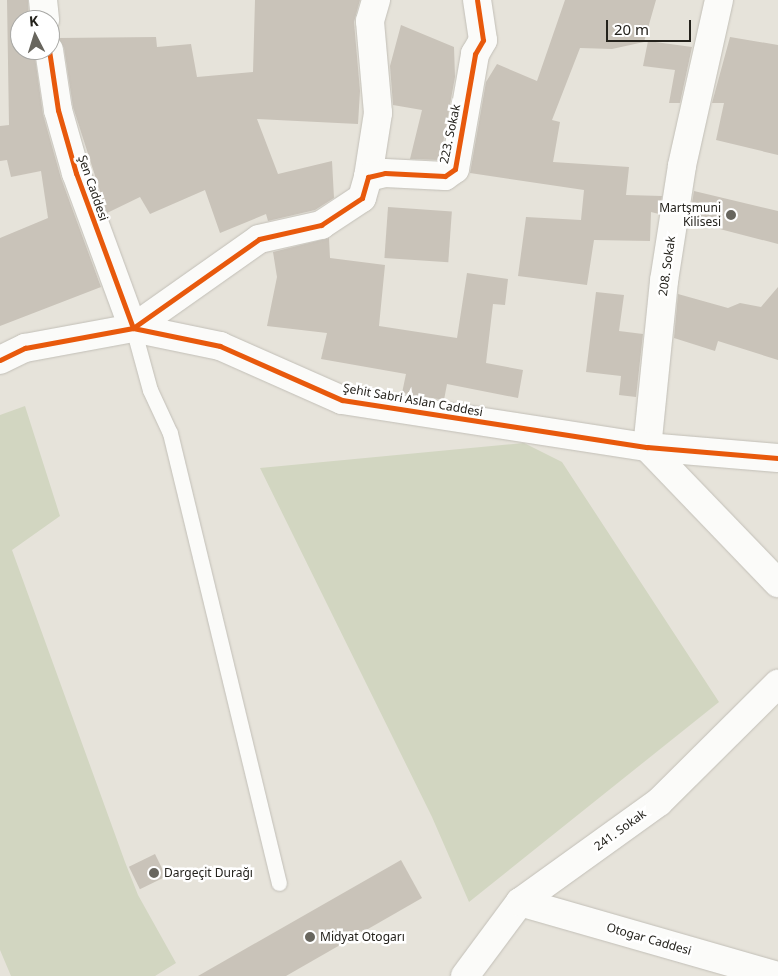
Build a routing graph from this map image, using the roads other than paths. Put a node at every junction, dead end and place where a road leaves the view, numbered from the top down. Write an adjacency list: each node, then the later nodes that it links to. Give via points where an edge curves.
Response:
1 (376, 0): 5 (street, via 370,21 378,113)
2 (477, 0): 5 (street, 223. Sokak, via 483,40 475,54 455,168 445,176 385,173)
3 (719, 0): 8 (street, 208. Sokak, via 682,166 664,281)
4 (50, 60): 6 (street, Şen Caddesi, via 58,110 74,164)
5 (368, 177): 6 (street, via 362,198 321,225 259,239)
6 (133, 328): 7 (street, Şehit Sabri Aslan Caddesi, via 45,343); 8 (street, Şehit Sabri Aslan Caddesi, via 220,346 342,400); 12 (lane, via 150,390 170,433)
7 (0, 360)
8 (647, 447): 9 (street, Şehit Sabri Aslan Caddesi); 10 (street)
9 (778, 458)
10 (778, 583)
11 (778, 684): 13 (street, 241. Sokak, via 659,802)
12 (279, 883)
13 (520, 902): 14 (street, 241. Sokak); 15 (street, Otogar Caddesi)
14 (465, 976)
15 (778, 976)

